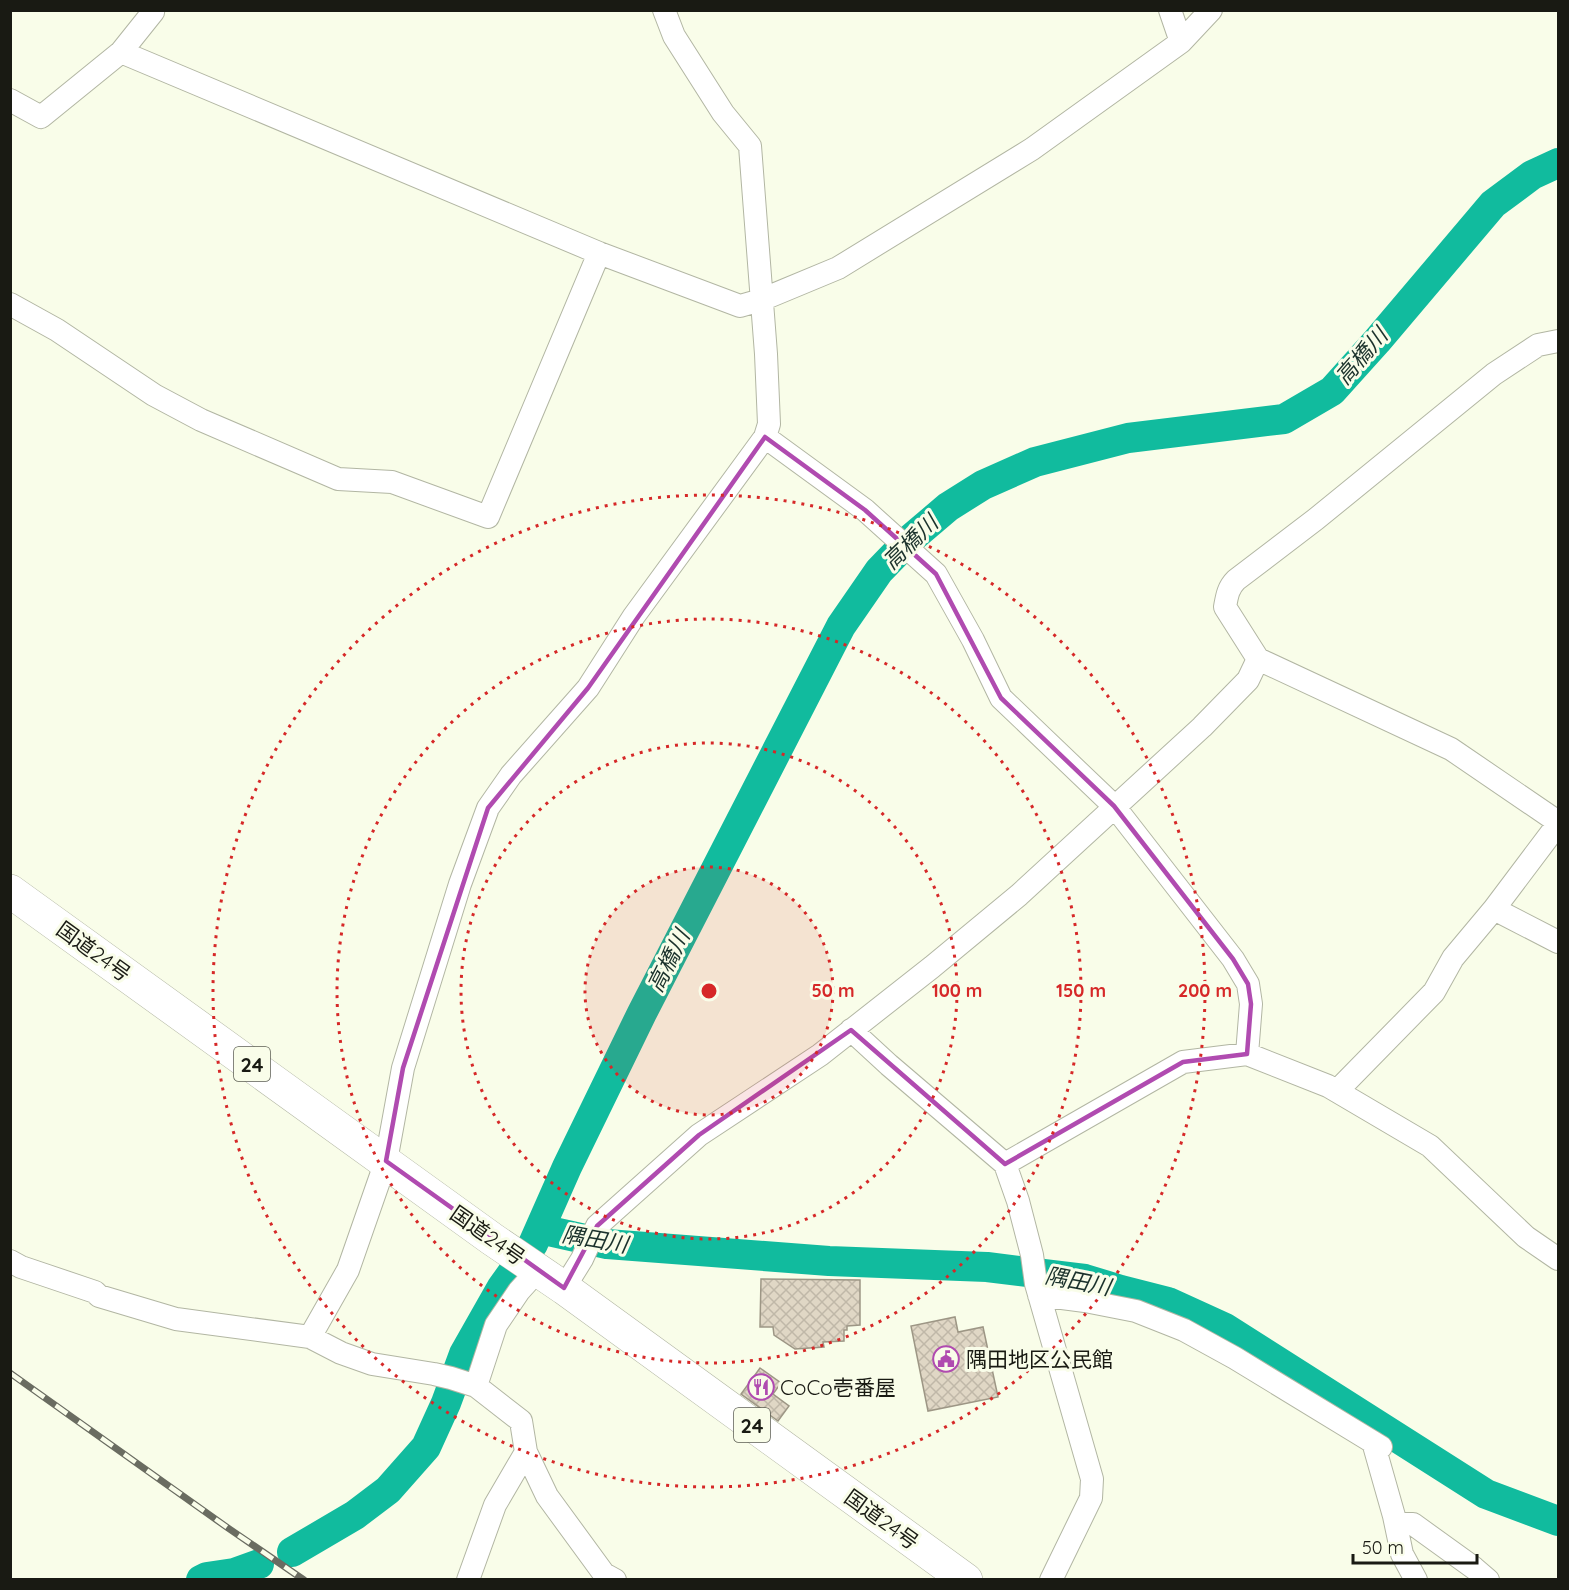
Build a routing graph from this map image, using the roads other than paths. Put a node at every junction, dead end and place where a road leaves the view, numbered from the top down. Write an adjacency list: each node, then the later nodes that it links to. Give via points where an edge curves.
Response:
1 (152, 10): 6 (street)
2 (664, 10): 9 (street, via 674,36 723,113 750,146)
3 (1170, 10): 5 (street)
4 (1211, 10): 5 (street)
5 (1181, 42): 9 (street, via 1032,150 902,231 838,268)
6 (121, 52): 7 (street, via 41,117); 8 (street)
7 (10, 100)
8 (599, 253): 9 (street, via 740,306); 10 (street, via 488,517 392,482 338,479 201,420 154,395 57,330)
9 (761, 300): 12 (street, via 769,424)
10 (10, 304)
11 (1558, 341): 13 (street, via 1538,345 1494,374 1236,580 1227,593 1225,607)
12 (765, 437): 14 (street, via 865,510 936,574 974,640 1001,698); 22 (street, via 634,616 588,688 511,775 488,808 403,1068)
13 (1258, 659): 14 (street, via 1248,680 1202,727); 15 (street, via 1451,749)
14 (1114, 806): 19 (street, via 1019,895); 20 (street, via 1233,959 1248,984 1251,1004)
15 (1558, 823): 17 (street)
16 (10, 891): 22 (highway, 国道24号 / 24)
17 (1494, 909): 18 (street); 21 (street, via 1453,958 1434,992)
18 (1558, 942)
19 (851, 1030): 23 (street); 26 (street, via 699,1136 597,1226 582,1259)
20 (1247, 1054): 21 (street); 23 (street, via 1183,1062)
21 (1337, 1091): 24 (street, via 1430,1146 1526,1237)
22 (386, 1161): 26 (highway, 国道24号 / 24); 28 (street, via 348,1270)
23 (1005, 1164): 27 (street, via 1018,1201)
24 (1558, 1259)
25 (10, 1261): 28 (street, via 99,1296 176,1319)
26 (551, 1279): 29 (street, via 519,1292 496,1325); 34 (highway, 国道24号 / 24)
27 (1038, 1290): 31 (street, via 1136,1311 1184,1330 1377,1444); 35 (street, via 1092,1479 1091,1498)
28 (310, 1337): 29 (street, via 372,1364 434,1374)
29 (476, 1386): 30 (street, via 521,1421)
30 (526, 1452): 32 (street, via 495,1505); 33 (street, via 547,1496 604,1574)
31 (1396, 1524): 36 (street, via 1402,1554); 37 (street, via 1413,1524)
32 (468, 1580)
33 (615, 1580)
34 (966, 1580)
35 (1052, 1580)
36 (1416, 1580)
37 (1488, 1580)

